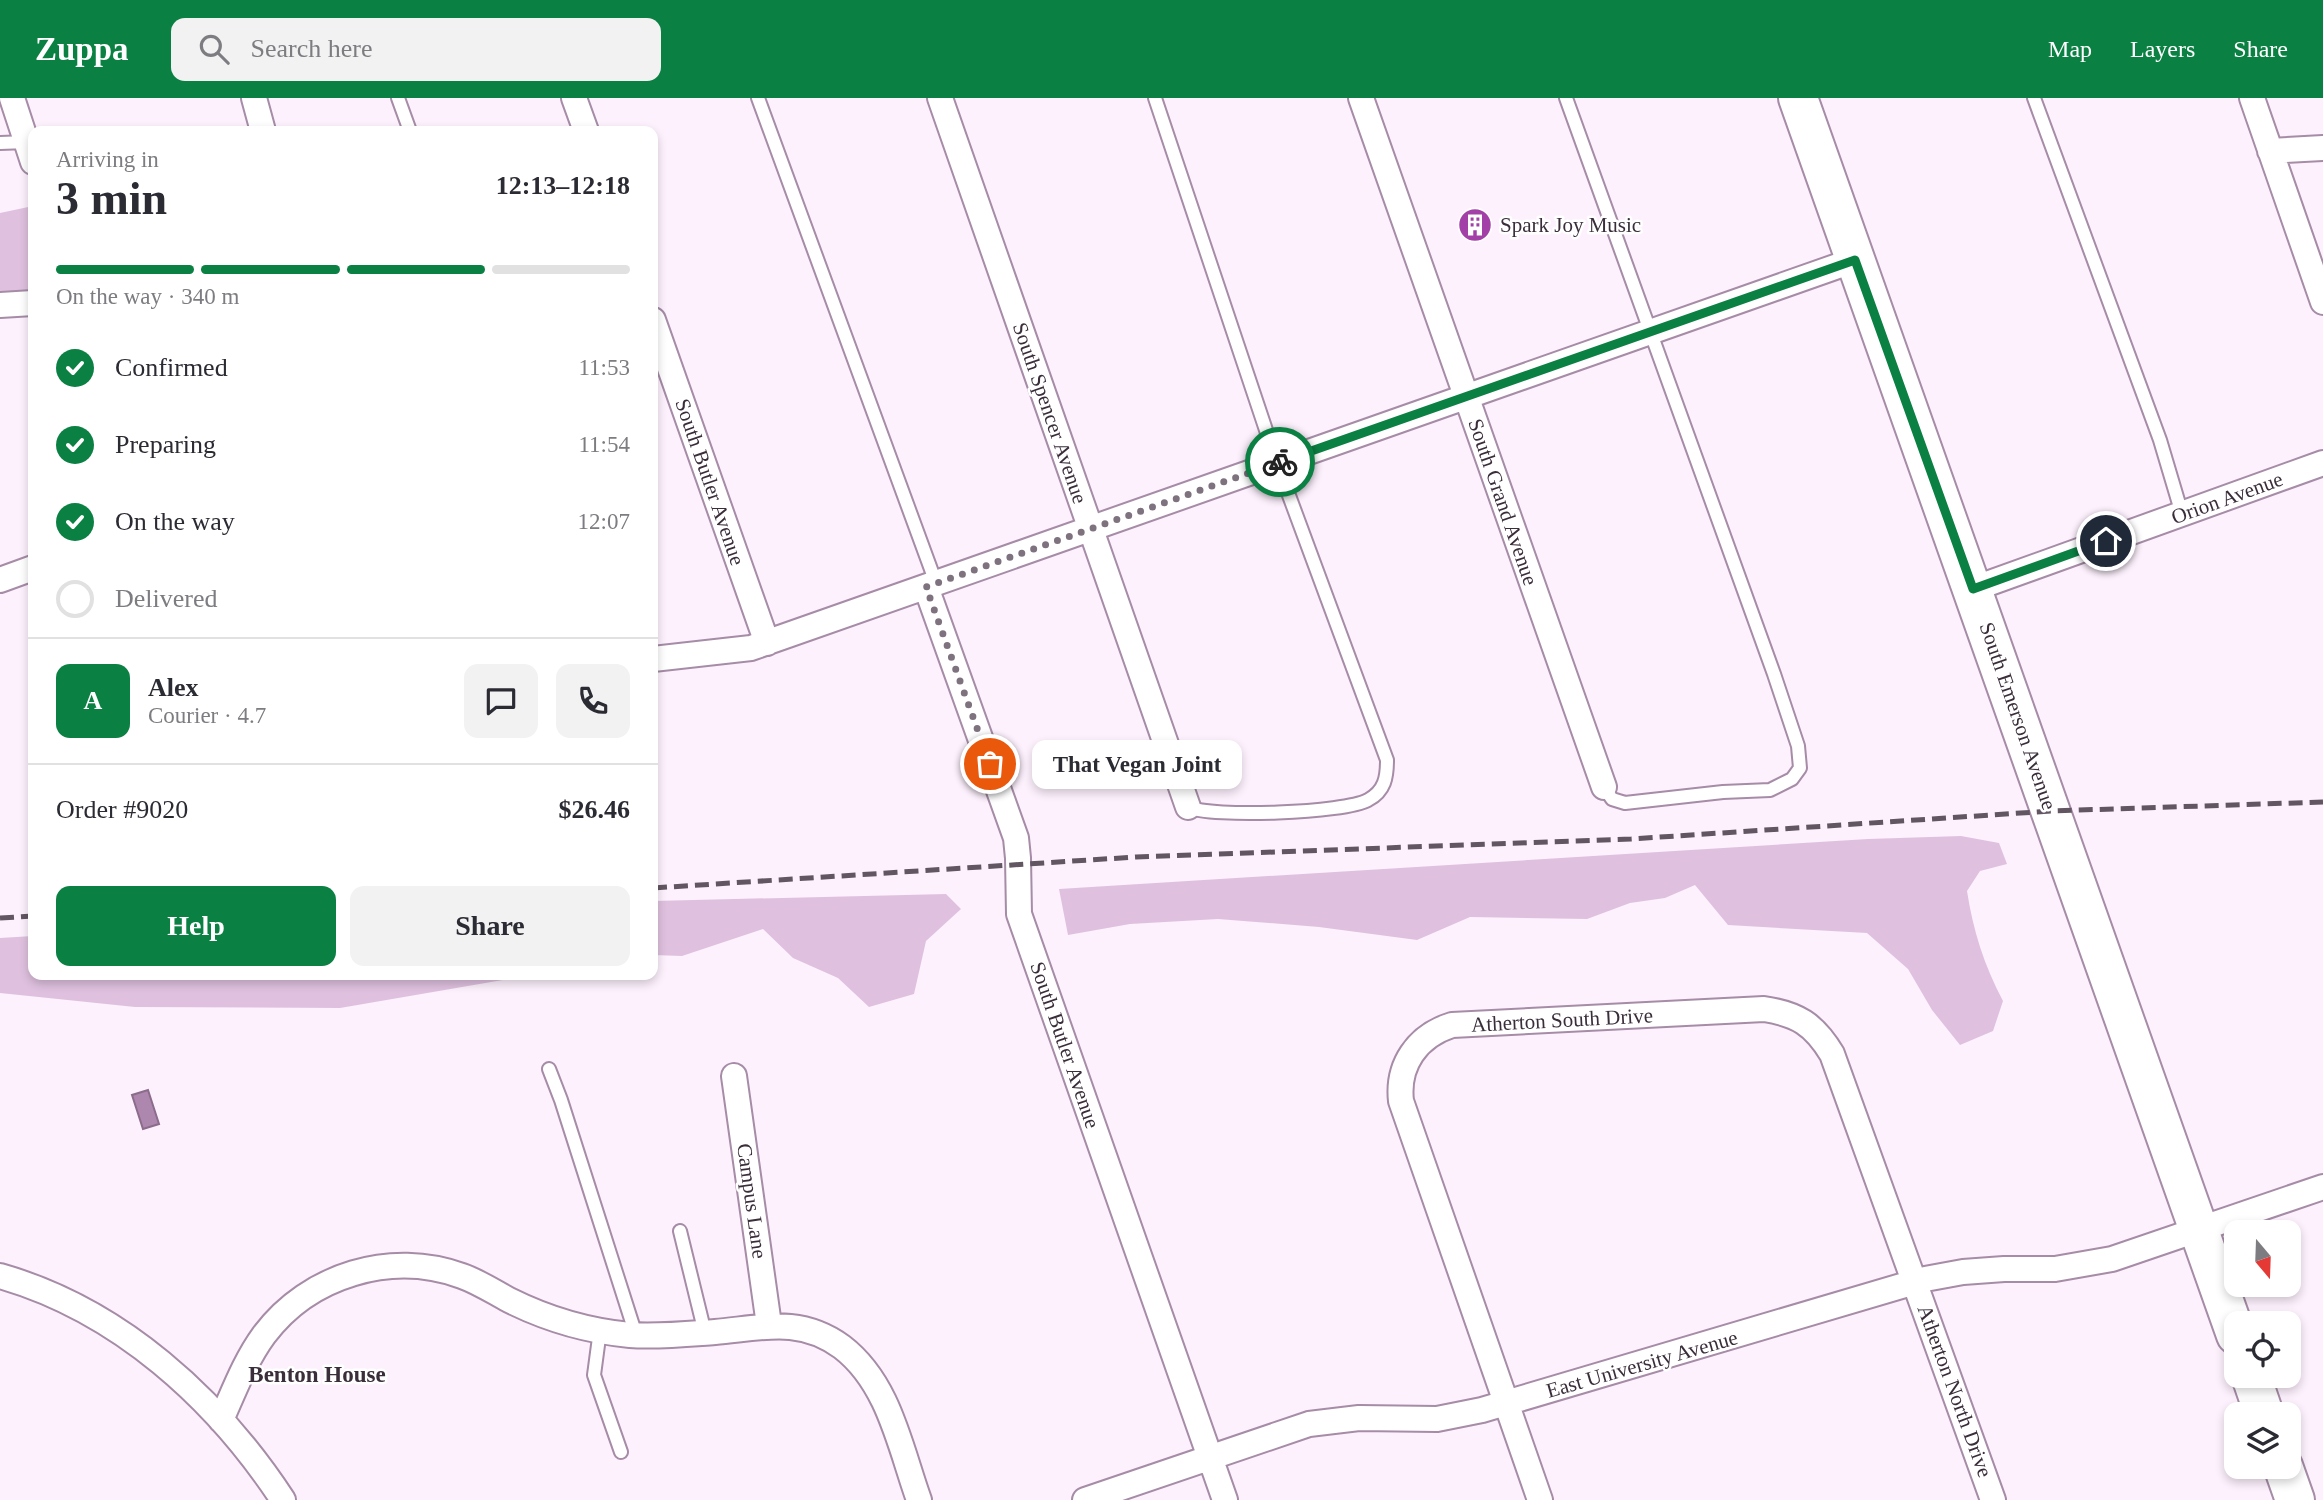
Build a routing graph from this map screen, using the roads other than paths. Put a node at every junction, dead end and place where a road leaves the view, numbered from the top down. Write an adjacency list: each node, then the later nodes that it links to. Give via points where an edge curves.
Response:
1 (12, 98): 17 (street)
2 (254, 98): 13 (street)
3 (398, 98): 14 (lane)
4 (574, 98): 15 (street)
5 (758, 98): 34 (lane)
6 (940, 98): 31 (street, South Spencer Avenue)
7 (1155, 98): 28 (lane)
8 (1361, 98): 27 (street, South Grand Avenue)
9 (1566, 98): 25 (lane)
10 (1798, 98): 21 (main road, South Emerson Avenue)
11 (2034, 98): 30 (lane, via 2160,440)
12 (2252, 98): 20 (street)
13 (262, 126)
14 (408, 126)
15 (584, 126)
16 (0, 143): 19 (lane)
17 (28, 146)
18 (2323, 148): 20 (street)
19 (28, 151)
20 (2270, 151): 22 (street)
21 (1855, 260): 25 (street); 35 (main road, South Emerson Avenue)
22 (2323, 302)
23 (28, 303): 24 (street)
24 (0, 305)
25 (1651, 332): 27 (street); 38 (lane, via 1774,674 1798,746 1800,768 1793,779 1770,790 1625,803 1612,799)
26 (658, 334): 36 (street, South Butler Avenue)
27 (1466, 397): 28 (street); 38 (street, South Grand Avenue)
28 (1278, 463): 31 (street); 39 (lane, via 1387,760 1387,779 1379,793 1355,805 1214,813)
29 (2323, 463): 30 (street, Orion Avenue)
30 (2182, 514): 35 (street, Orion Avenue)
31 (1091, 528): 34 (street); 39 (street, South Spencer Avenue)
32 (28, 570): 33 (street)
33 (0, 580)
34 (931, 585): 36 (street); 55 (street, South Butler Avenue, via 1016,838 1019,914)
35 (1973, 589): 43 (main road, South Emerson Avenue)
36 (767, 643): 37 (street, via 743,650)
37 (658, 658)
38 (1604, 787)
39 (1188, 807)
40 (549, 1069): 51 (lane)
41 (734, 1076): 48 (street, Campus Lane)
42 (2323, 1187): 43 (street, East University Avenue)
43 (2199, 1229): 46 (street, East University Avenue, via 2098,1262 2054,1269 1963,1272); 47 (main road, South Emerson Avenue)
44 (680, 1231): 50 (lane)
45 (0, 1276): 53 (street, via 71,1304 114,1328 178,1376)
46 (1916, 1283): 52 (street, East University Avenue); 52 (street, Atherton South Drive, via 1832,1054 1816,1030 1792,1015 1764,1009 1452,1025 1433,1033 1411,1052 1399,1090); 62 (street, Atherton North Drive)
47 (2228, 1311)
48 (769, 1325): 50 (street); 58 (street, via 797,1327 834,1342 865,1369 881,1394)
49 (600, 1331): 51 (street); 53 (street, via 561,1321 472,1280 433,1268 394,1266 354,1272 317,1288 272,1326 249,1359); 54 (lane, via 594,1376)
50 (705, 1333): 51 (street)
51 (636, 1335)
52 (1507, 1404): 55 (street, East University Avenue, via 1437,1419 1359,1418 1309,1424); 61 (street)
53 (220, 1420): 57 (street)
54 (621, 1452)
55 (1209, 1457): 59 (street, East University Avenue); 60 (street, South Butler Avenue)
56 (2288, 1479): 63 (main road)
57 (283, 1500)
58 (919, 1500)
59 (1085, 1500)
60 (1225, 1500)
61 (1540, 1500)
62 (1993, 1500)
63 (2295, 1500)

